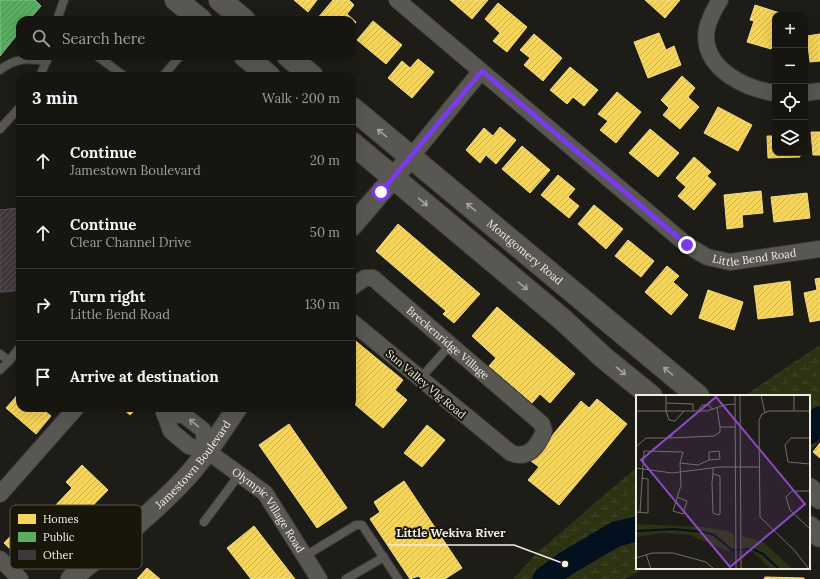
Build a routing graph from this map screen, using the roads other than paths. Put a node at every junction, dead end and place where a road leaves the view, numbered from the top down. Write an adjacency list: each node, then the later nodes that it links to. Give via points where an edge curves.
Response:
1 (64, 0): 6 (lane)
2 (176, 0): 7 (main road)
3 (220, 0): 8 (main road)
4 (397, 0): 16 (street, Little Bend Road)
5 (720, 0): 23 (street, via 711,15 706,37 716,64 736,80 758,90)
6 (58, 16)
7 (196, 16)
8 (239, 16)
9 (16, 60): 15 (lane)
10 (47, 60): 17 (lane)
11 (102, 60): 18 (lane)
12 (177, 60): 19 (lane)
13 (250, 60): 20 (main road)
14 (293, 60): 21 (main road)
15 (0, 70)
16 (482, 71): 29 (street); 32 (street, Little Bend Road, via 687,245 707,257 730,262)
17 (42, 72)
18 (119, 72)
19 (166, 72)
20 (265, 72)
21 (307, 72)
22 (820, 91): 24 (street)
23 (772, 92)
24 (808, 93)
25 (16, 111): 27 (lane)
26 (356, 111): 29 (main road, Montgomery Road, one-way to 26)
27 (0, 129)
28 (356, 146): 30 (main road)
29 (411, 157): 30 (street); 42 (main road, Montgomery Road, one-way to 29)
30 (394, 177): 31 (street); 41 (main road, one-way to 41)
31 (356, 221)
32 (820, 249)
33 (356, 284): 35 (street, Breckenridge Village, via 365,278 373,278)
34 (356, 325): 40 (street, Sun Valley Vlg Road)
35 (451, 344): 40 (lane); 46 (street, Breckenridge Village)
36 (16, 352): 38 (lane)
37 (0, 354): 38 (lane)
38 (8, 361): 39 (lane)
39 (0, 370)
40 (420, 379): 46 (street, Sun Valley Vlg Road, via 500,446 518,457 525,455 540,440 544,431)
41 (650, 395)
42 (697, 395)
43 (72, 412): 50 (street)
44 (173, 412): 47 (street, via 185,416 203,430)
45 (234, 412): 47 (street, Jamestown Boulevard)
46 (542, 424)
47 (207, 451): 48 (street, Olympic Village Road); 52 (street, Jamestown Boulevard, via 179,486)
48 (239, 475): 53 (lane); 56 (street, Olympic Village Road, via 265,493)
49 (810, 490): 51 (main road)
50 (0, 494)
51 (820, 498)
52 (142, 520)
53 (204, 522)
54 (810, 528): 55 (main road)
55 (820, 536)
56 (305, 556): 57 (lane, via 356,525 362,525); 62 (street, Olympic Village Road)
57 (384, 557): 63 (lane); 64 (lane)
58 (0, 559): 60 (street)
59 (83, 569): 61 (street, Jamestown Boulevard)
60 (20, 579)
61 (71, 579)
62 (319, 579)
63 (346, 579)
64 (398, 579)

